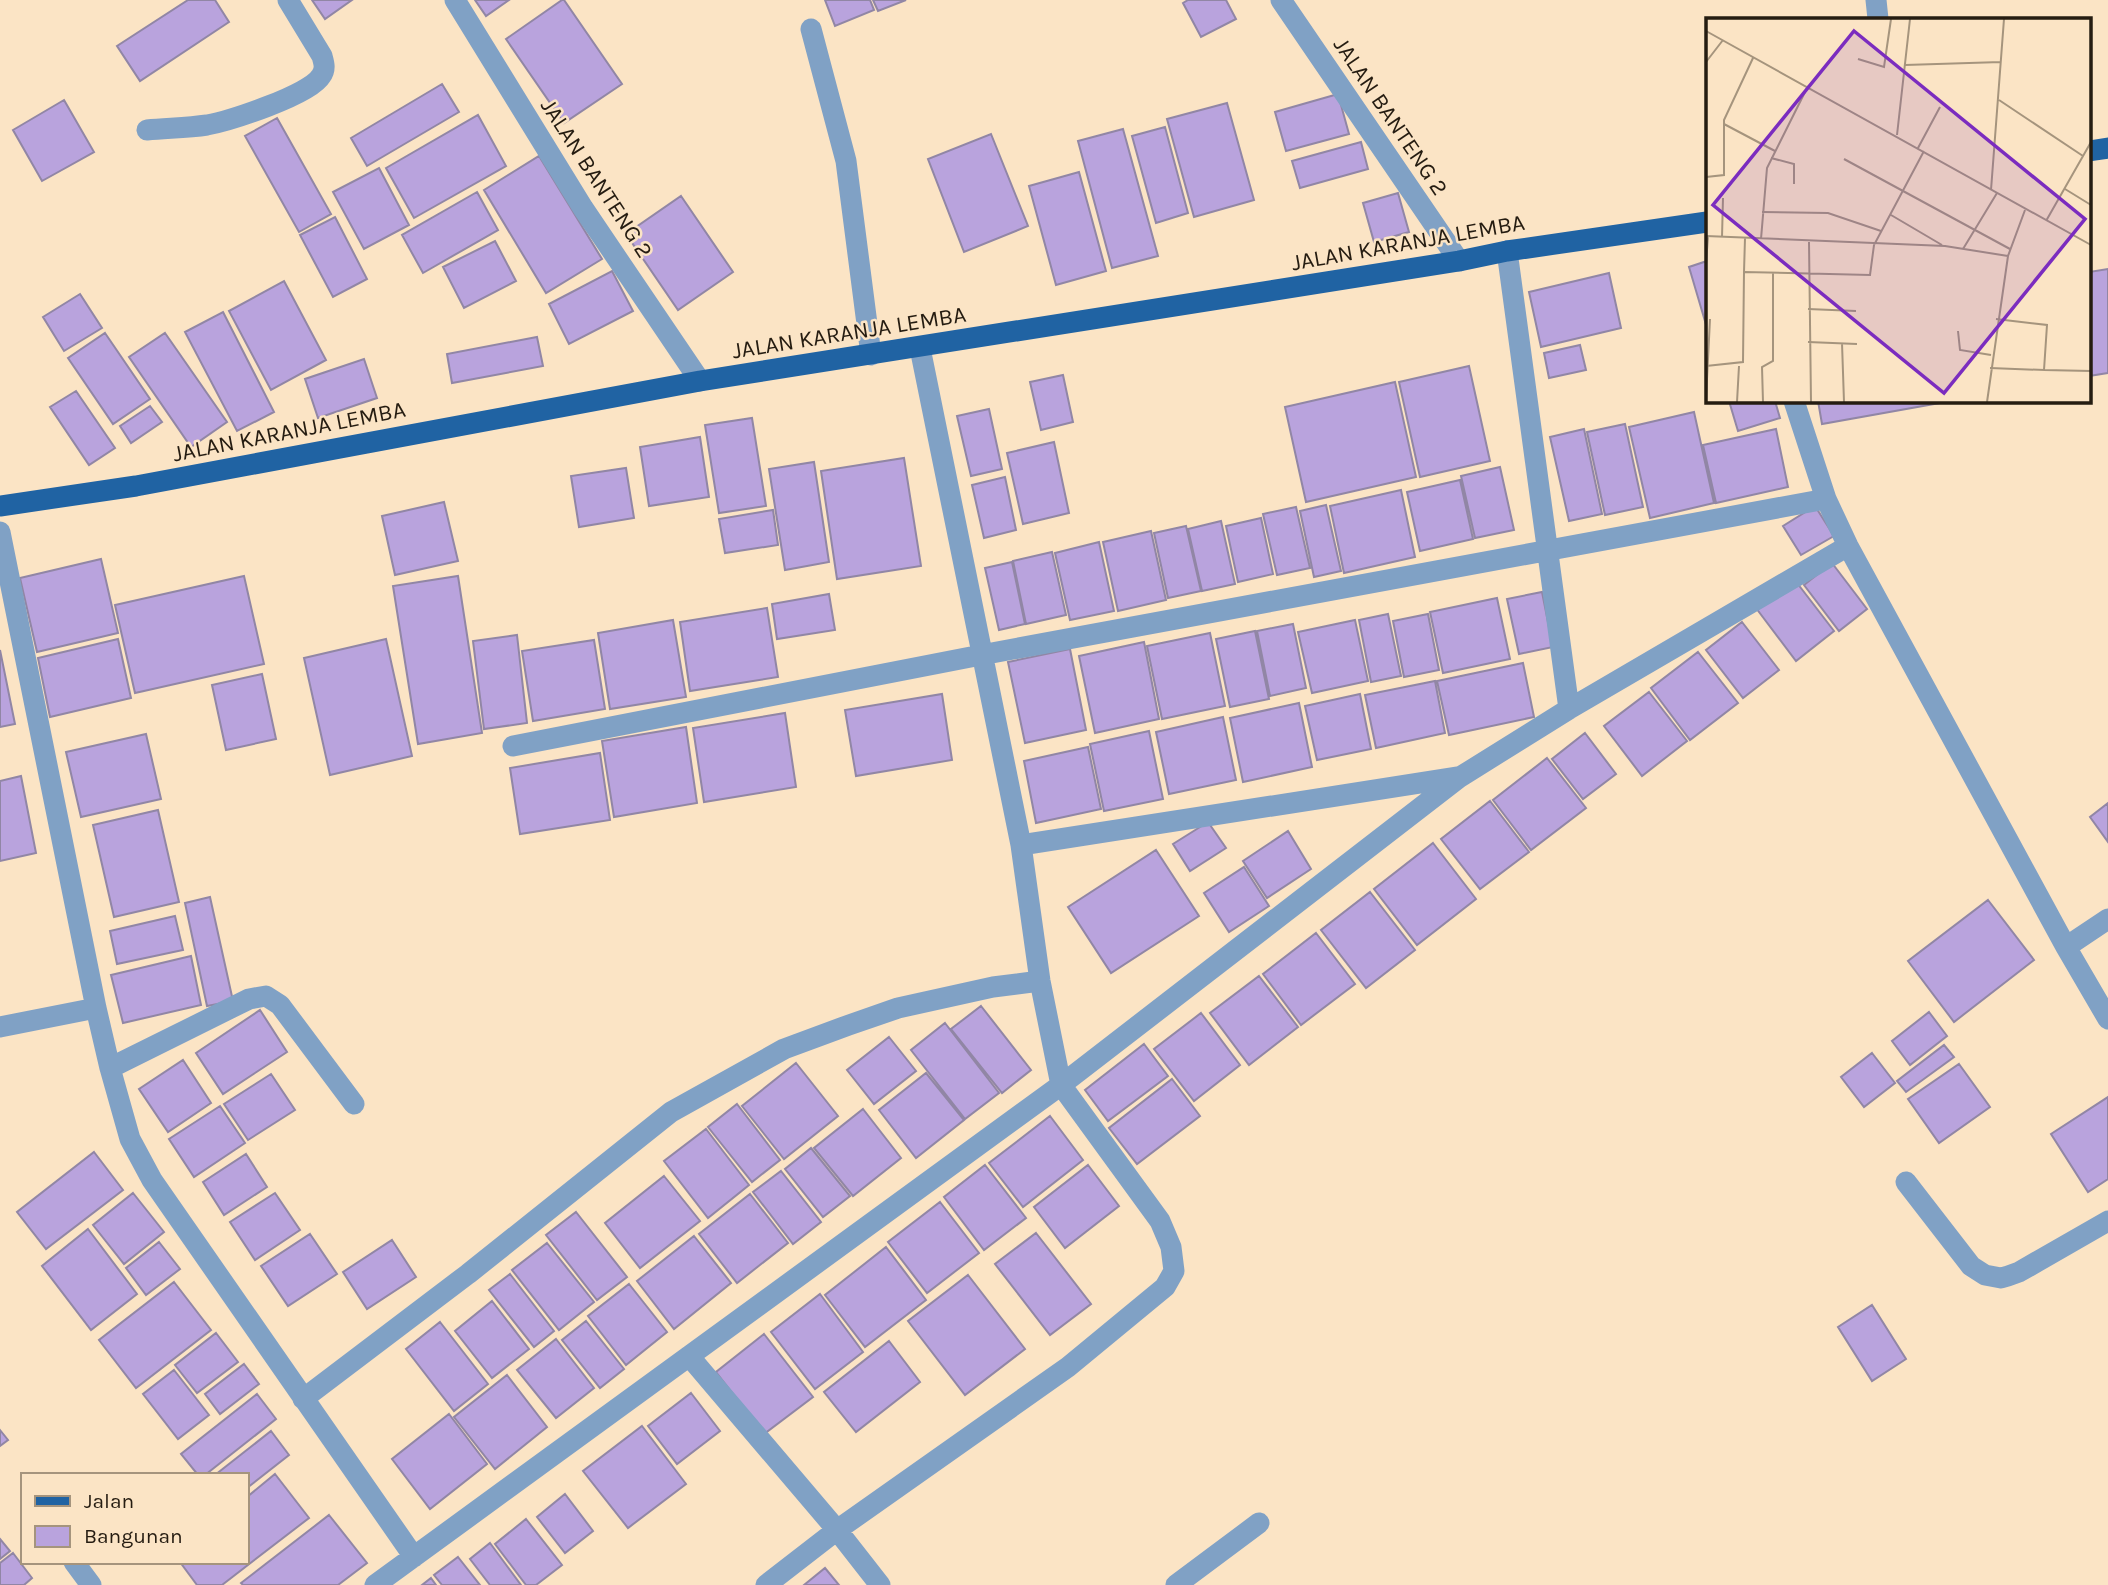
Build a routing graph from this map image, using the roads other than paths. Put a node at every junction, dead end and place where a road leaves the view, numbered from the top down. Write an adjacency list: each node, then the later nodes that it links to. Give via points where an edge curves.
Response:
1 (288, 0): 7 (street, via 325,65 315,83 272,105 209,125)
2 (455, 0): 15 (street, JALAN BANTENG 2, via 583,208)
3 (1281, 0): 12 (street, JALAN BANTENG 2)
4 (1876, 0): 5 (street)
5 (1878, 18)
6 (811, 29): 14 (street, via 846,161)
7 (147, 130)
8 (2108, 148): 9 (main road)
9 (2090, 152)
10 (1706, 222): 11 (main road, JALAN KARANJA LEMBA)
11 (1507, 251): 12 (main road, JALAN KARANJA LEMBA); 21 (street)
12 (1458, 261): 13 (main road, JALAN KARANJA LEMBA)
13 (920, 348): 14 (main road, JALAN KARANJA LEMBA); 22 (street)
14 (871, 355): 15 (main road, JALAN KARANJA LEMBA)
15 (700, 381): 18 (main road, JALAN KARANJA LEMBA, via 136,486)
16 (1794, 402): 17 (street)
17 (1826, 499): 20 (street); 21 (street)
18 (0, 506)
19 (0, 532): 30 (street)
20 (1848, 546): 23 (street); 28 (street)
21 (1546, 550): 22 (street); 23 (street)
22 (981, 655): 24 (street); 26 (street)
23 (1569, 709): 25 (street)
24 (513, 747)
25 (1460, 777): 26 (street); 34 (street)
26 (1021, 845): 29 (street)
27 (2108, 919): 28 (street)
28 (2066, 947): 31 (street)
29 (1040, 981): 34 (street); 39 (street, via 898,1008 849,1025 784,1049 671,1112)
30 (96, 1008): 32 (street); 33 (street)
31 (2108, 1020)
32 (0, 1027)
33 (110, 1069): 35 (street, via 248,999 266,996 280,1004); 39 (street, via 130,1139 152,1180)
34 (1061, 1085): 38 (street); 41 (street, via 1160,1221 1171,1247 1174,1271 1165,1287 1068,1367)
35 (354, 1104)
36 (1906, 1182): 37 (street, via 1971,1266 1992,1277 2019,1272)
37 (2108, 1221)
38 (689, 1356): 41 (street); 42 (street)
39 (303, 1399): 42 (street)
40 (1259, 1523): 48 (street)
41 (837, 1530): 46 (street); 47 (street)
42 (414, 1557): 45 (street)
43 (75, 1564): 44 (street)
44 (91, 1585)
45 (375, 1585)
46 (766, 1585)
47 (880, 1585)
48 (1176, 1585)

